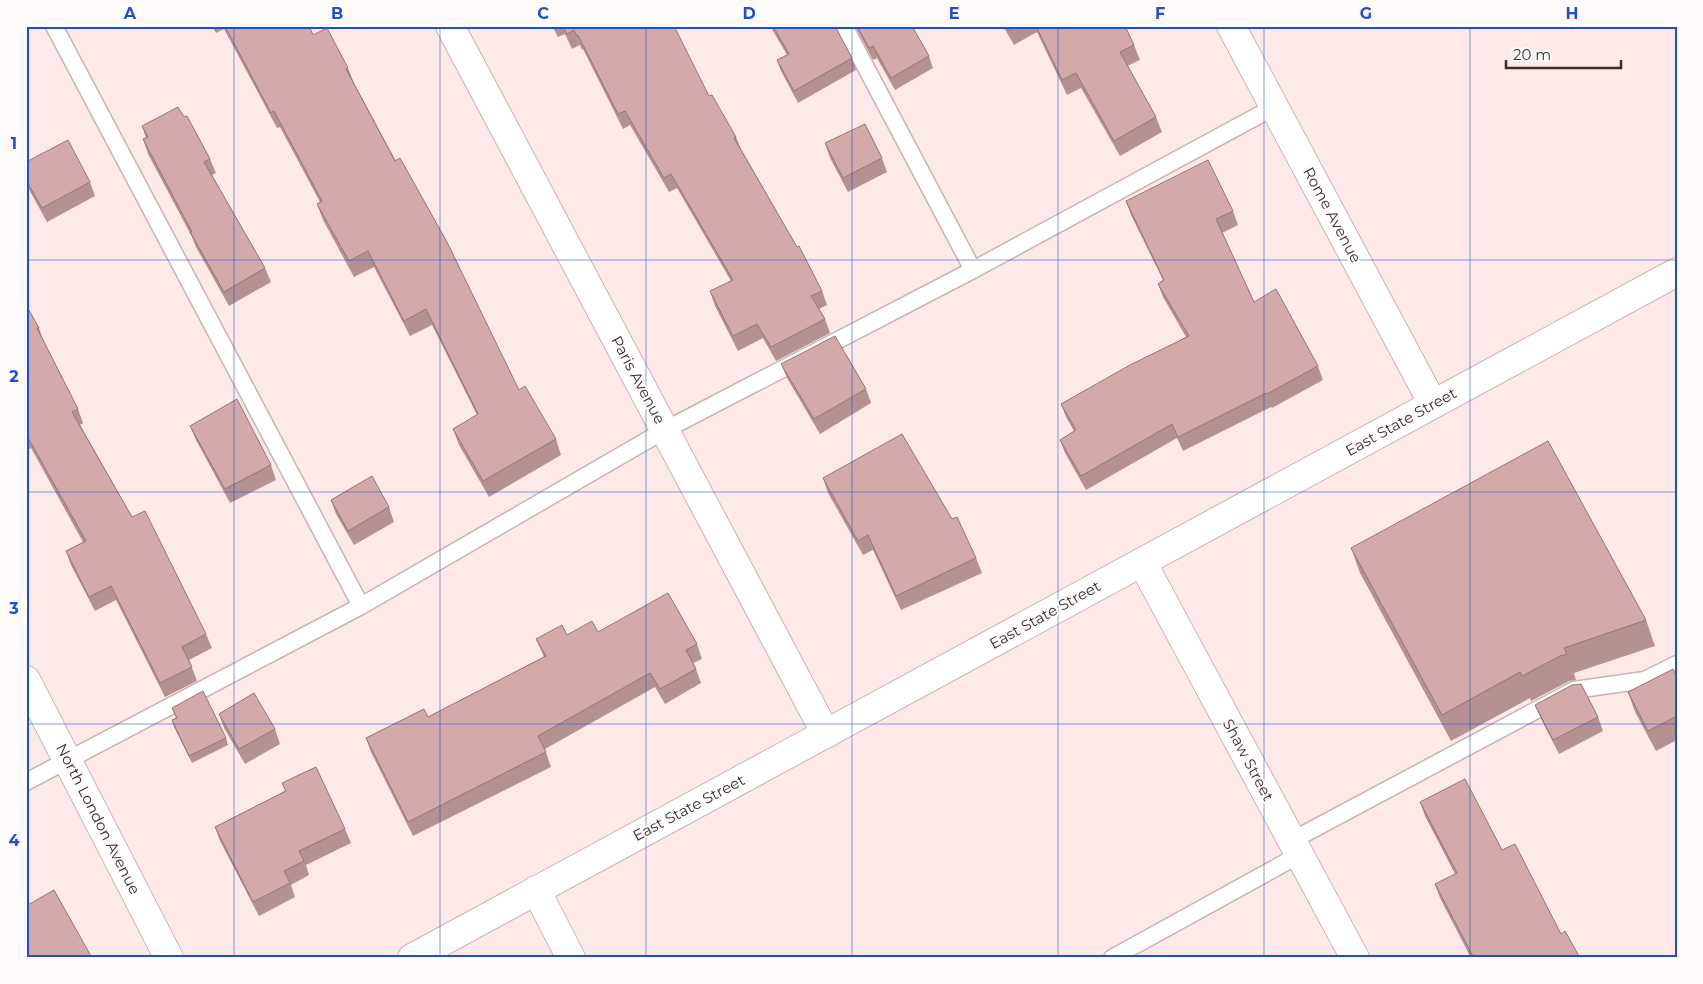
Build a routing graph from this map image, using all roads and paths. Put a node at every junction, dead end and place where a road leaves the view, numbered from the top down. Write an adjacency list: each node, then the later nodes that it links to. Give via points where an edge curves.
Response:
1 (54, 26): 11 (lane)
2 (450, 26): 9 (street, Paris Avenue)
3 (844, 26): 6 (lane)
4 (1232, 26): 5 (street, Rome Avenue)
5 (1274, 106): 6 (lane); 8 (street, Rome Avenue)
6 (973, 270): 9 (lane)
7 (1677, 272): 8 (street, East State Street)
8 (1433, 404): 10 (street, East State Street)
9 (665, 430): 11 (lane); 14 (street, Paris Avenue)
10 (1142, 562): 14 (street, East State Street); 17 (street, Shaw Street)
11 (361, 606): 15 (lane)
12 (1677, 664): 17 (lane, via 1646,680 1574,690)
13 (26, 680): 15 (street, North London Avenue)
14 (826, 734): 18 (street, East State Street)
15 (67, 759): 16 (lane); 19 (street, North London Avenue)
16 (26, 782)
17 (1295, 848): 22 (lane); 23 (street, Shaw Street)
18 (536, 890): 20 (street, East State Street); 21 (street)
19 (169, 958)
20 (412, 958)
21 (571, 958)
22 (1112, 958)
23 (1355, 958)

